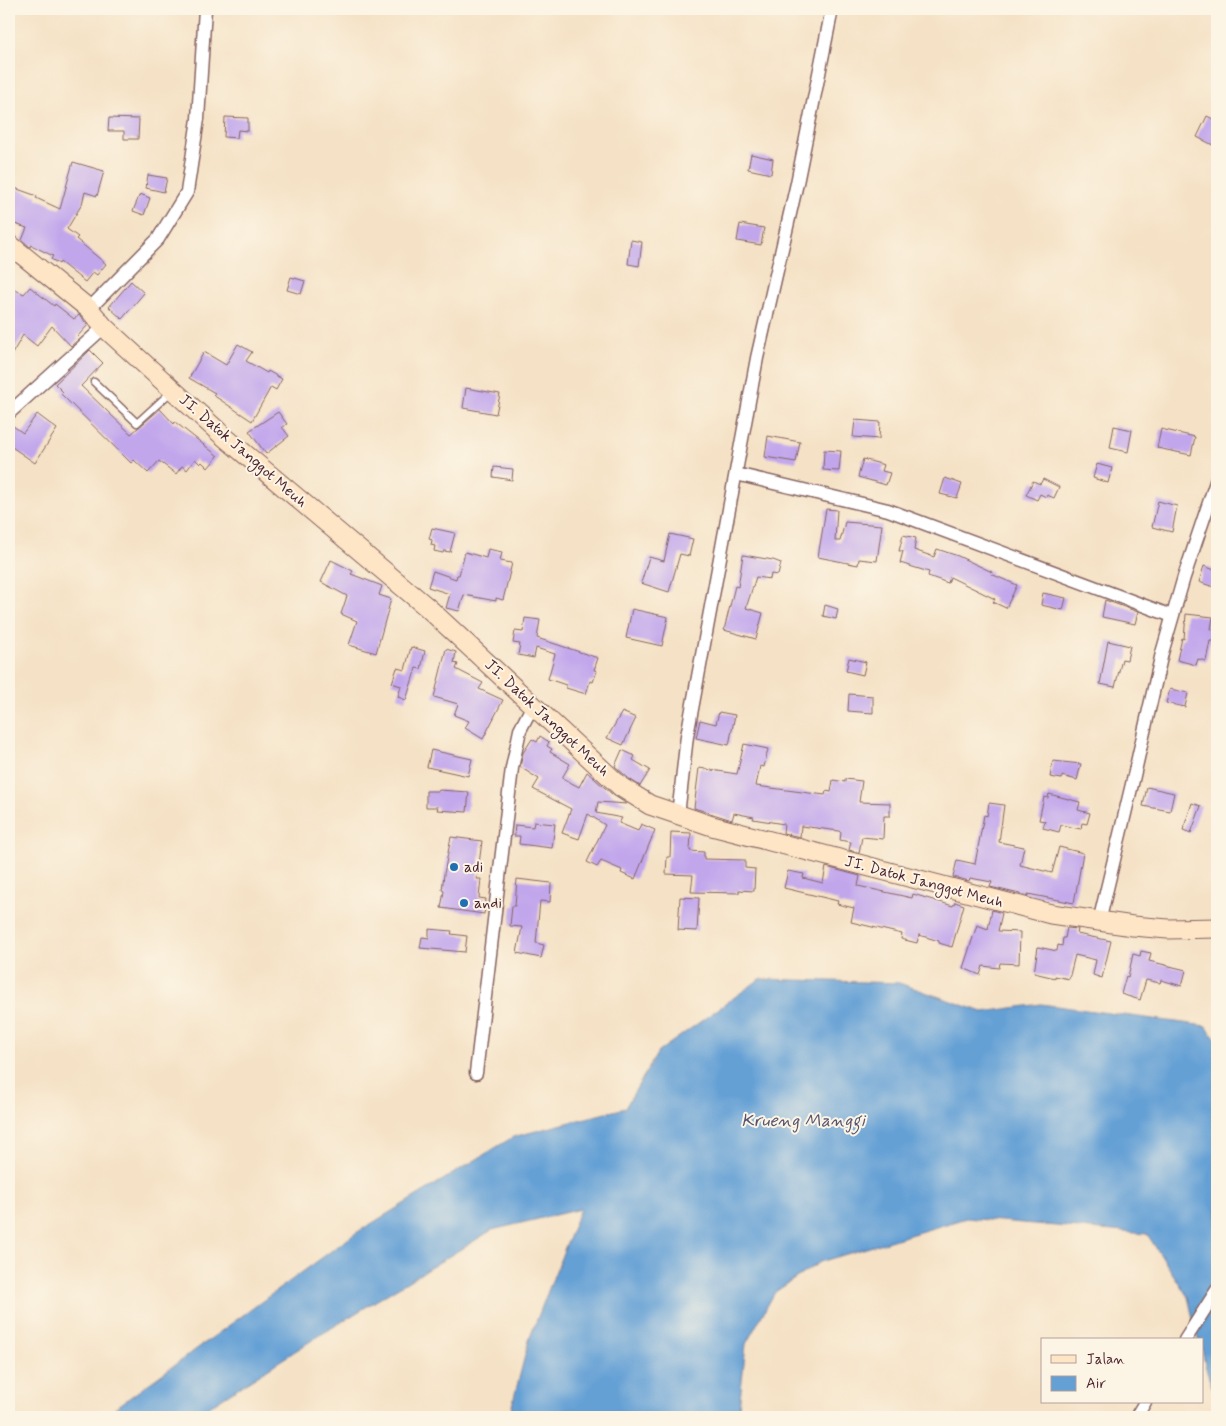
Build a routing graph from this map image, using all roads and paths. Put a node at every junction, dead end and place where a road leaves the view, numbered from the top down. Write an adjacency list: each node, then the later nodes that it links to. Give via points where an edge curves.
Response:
1 (205, 9): 4 (street, via 198,119 187,192 158,239)
2 (832, 9): 9 (street, via 797,184 757,358)
3 (9, 244): 4 (street, JI. Datok Janggot Meuh)
4 (89, 309): 5 (street, JI. Datok Janggot Meuh)
5 (104, 327): 7 (street, JI. Datok Janggot Meuh); 8 (street)
6 (94, 382): 7 (lane, via 137,423)
7 (173, 390): 12 (street, JI. Datok Janggot Meuh, via 428,608)
8 (9, 413)
9 (736, 474): 11 (street, via 888,510); 13 (street, via 687,736)
10 (1217, 480): 11 (street)
11 (1172, 616): 14 (street)
12 (533, 705): 13 (street, JI. Datok Janggot Meuh, via 621,787 650,805); 16 (street, via 520,730 512,768)
13 (678, 815): 14 (street, JI. Datok Janggot Meuh, via 984,898)
14 (1099, 922): 15 (street, JI. Datok Janggot Meuh, via 1168,929)
15 (1217, 928)
16 (476, 1073)
17 (1217, 1290): 18 (street)
18 (1186, 1338)
19 (1144, 1404): 20 (street)
20 (1136, 1417)

